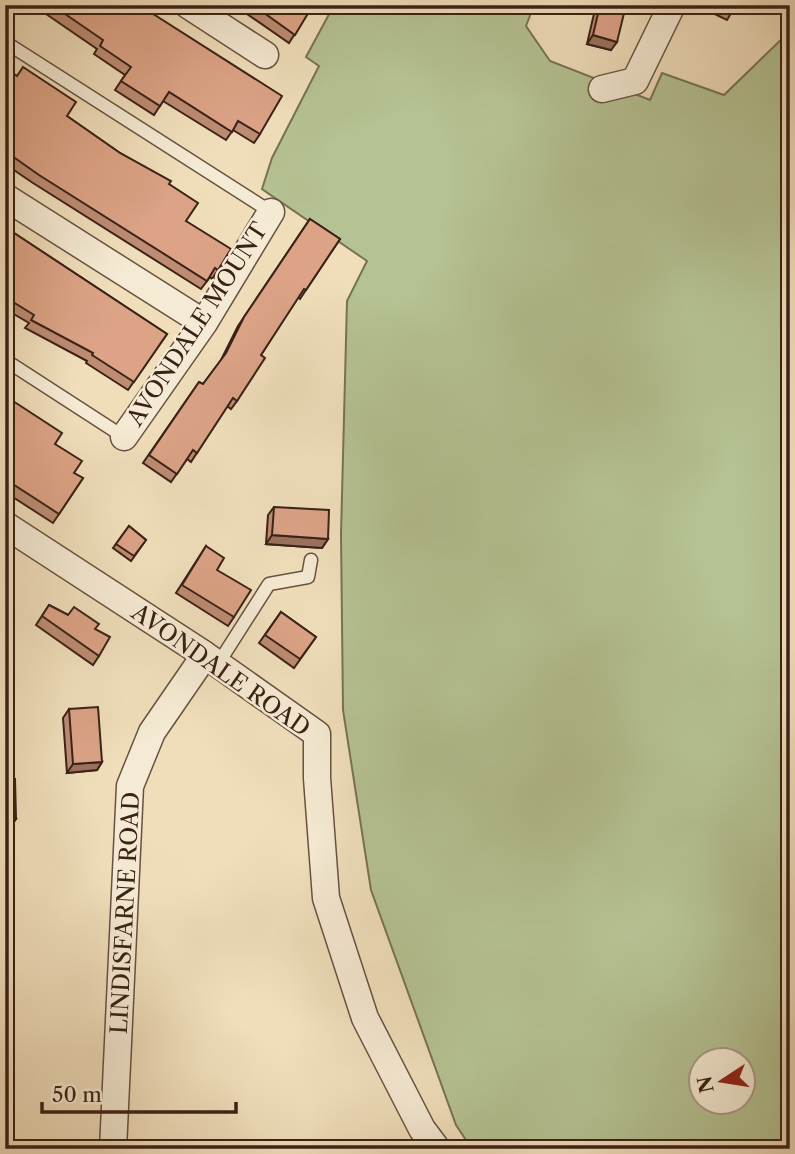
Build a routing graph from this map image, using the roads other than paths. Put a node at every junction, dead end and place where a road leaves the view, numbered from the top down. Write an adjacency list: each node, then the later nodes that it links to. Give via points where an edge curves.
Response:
1 (188, 5): 4 (street)
2 (672, 5): 5 (street, via 635,82)
3 (5, 42): 7 (lane)
4 (265, 55)
5 (602, 89)
6 (5, 197): 8 (street)
7 (271, 212): 8 (street, AVONDALE MOUNT)
8 (204, 323): 10 (street, AVONDALE MOUNT)
9 (5, 360): 10 (lane)
10 (124, 437)
11 (5, 525): 13 (street, AVONDALE ROAD)
12 (311, 560): 13 (lane, via 308,577 269,584)
13 (211, 659): 14 (street, LINDISFARNE ROAD, via 152,732 130,786); 15 (street, AVONDALE ROAD, via 317,734 326,898 365,1018 422,1129)
14 (113, 1149)
15 (437, 1149)

